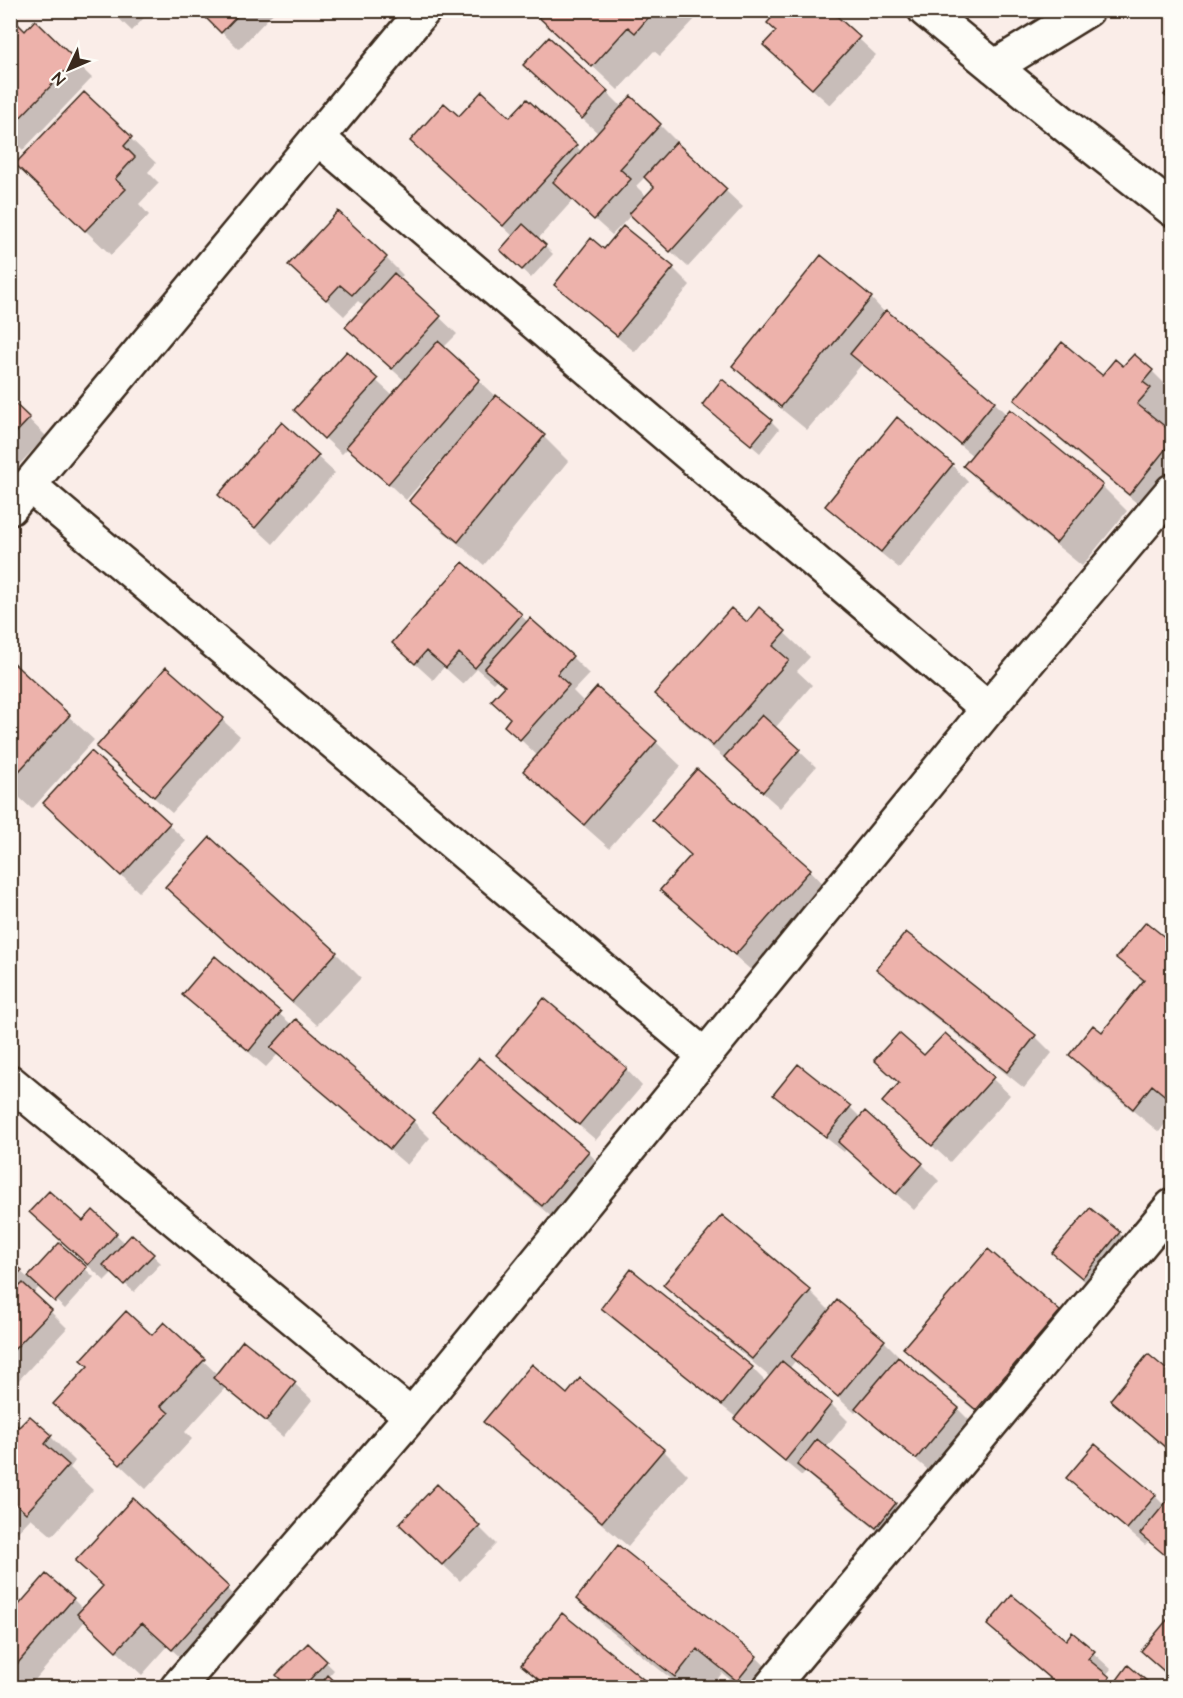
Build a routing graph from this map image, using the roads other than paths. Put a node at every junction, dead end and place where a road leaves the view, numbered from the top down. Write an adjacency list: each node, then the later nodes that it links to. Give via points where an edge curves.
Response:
1 (424, 10): 5 (street)
2 (925, 10): 4 (street)
3 (1087, 10): 4 (street)
4 (994, 68): 6 (street)
5 (318, 138): 8 (street); 9 (street)
6 (1173, 209)
7 (1173, 491): 9 (street)
8 (20, 497): 10 (street)
9 (988, 709): 10 (street)
10 (705, 1056): 13 (street)
11 (10, 1082): 13 (street)
12 (1173, 1206): 15 (street)
13 (411, 1416): 14 (street)
14 (177, 1688)
15 (770, 1688)

